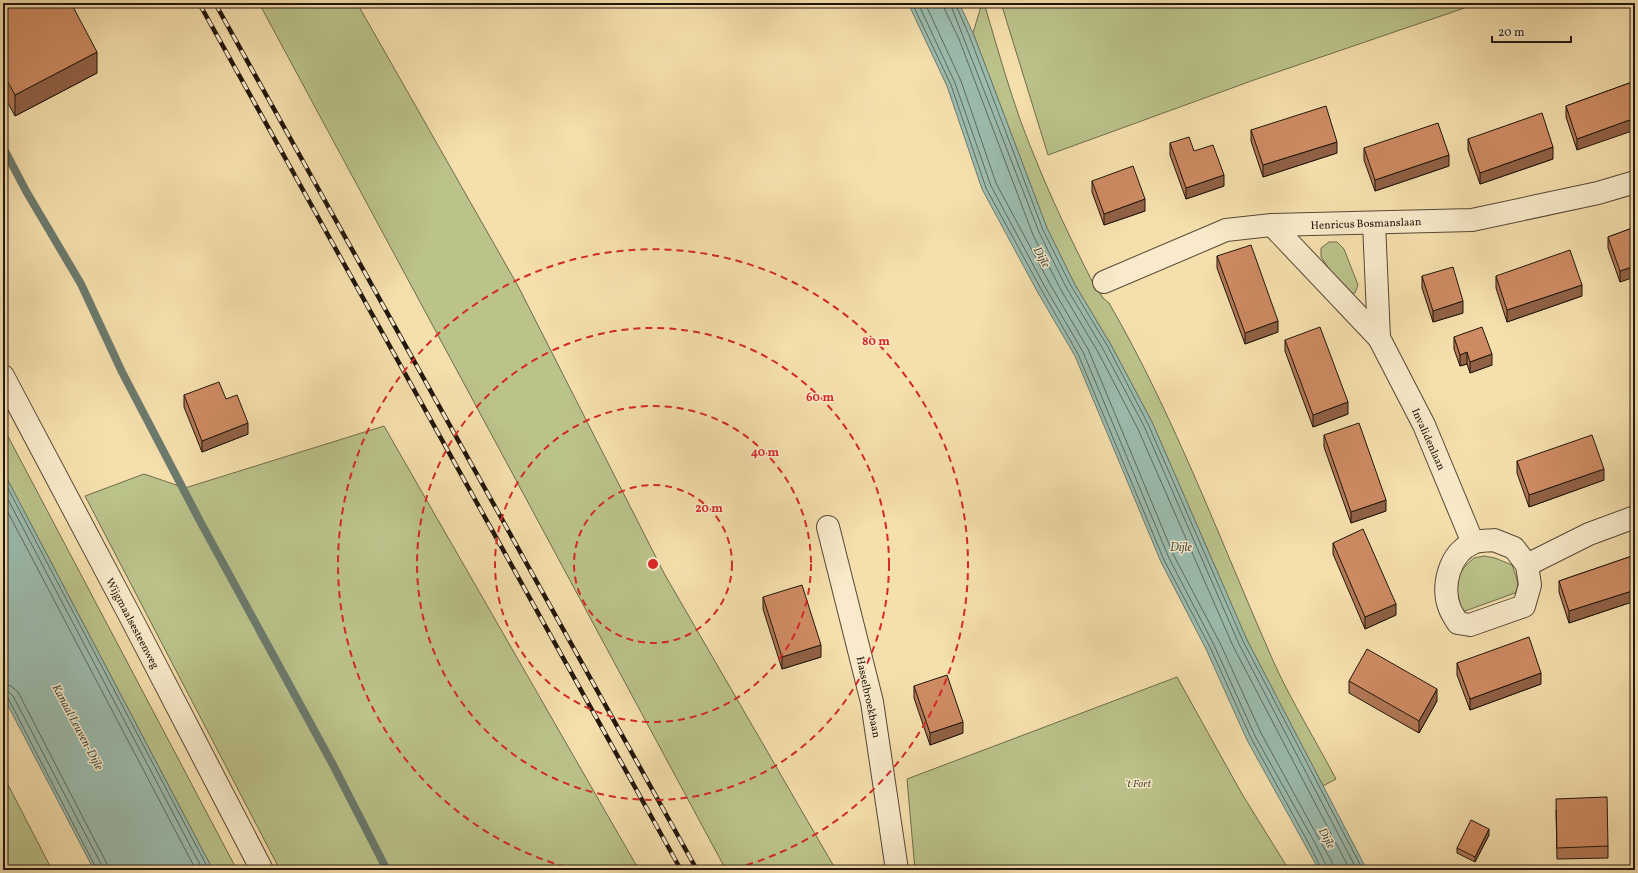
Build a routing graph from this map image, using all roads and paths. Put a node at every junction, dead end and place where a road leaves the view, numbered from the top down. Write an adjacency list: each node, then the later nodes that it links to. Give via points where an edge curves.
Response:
1 (1635, 182): 2 (street, Henricus Bosmanslaan, via 1598,193 1472,220)
2 (1374, 222): 3 (street, Henricus Bosmanslaan); 5 (street, Invalidenlaan)
3 (1272, 225): 4 (street, Henricus Bosmanslaan, via 1226,230); 5 (street, Invalidenlaan)
4 (1104, 282)
5 (1379, 338): 9 (street, Invalidenlaan, via 1424,425)
6 (3, 376): 11 (street, Wijgmaalsesteenweg)
7 (1635, 517): 10 (street, via 1590,534)
8 (828, 527): 12 (street, Hasselbroekbaan, via 872,702)
9 (1473, 543): 10 (street, via 1494,540 1514,548); 10 (street, via 1458,554 1449,570 1446,585 1450,608 1458,623 1470,624 1524,606 1530,585)
10 (1527, 566)
11 (262, 870)
12 (897, 870)

